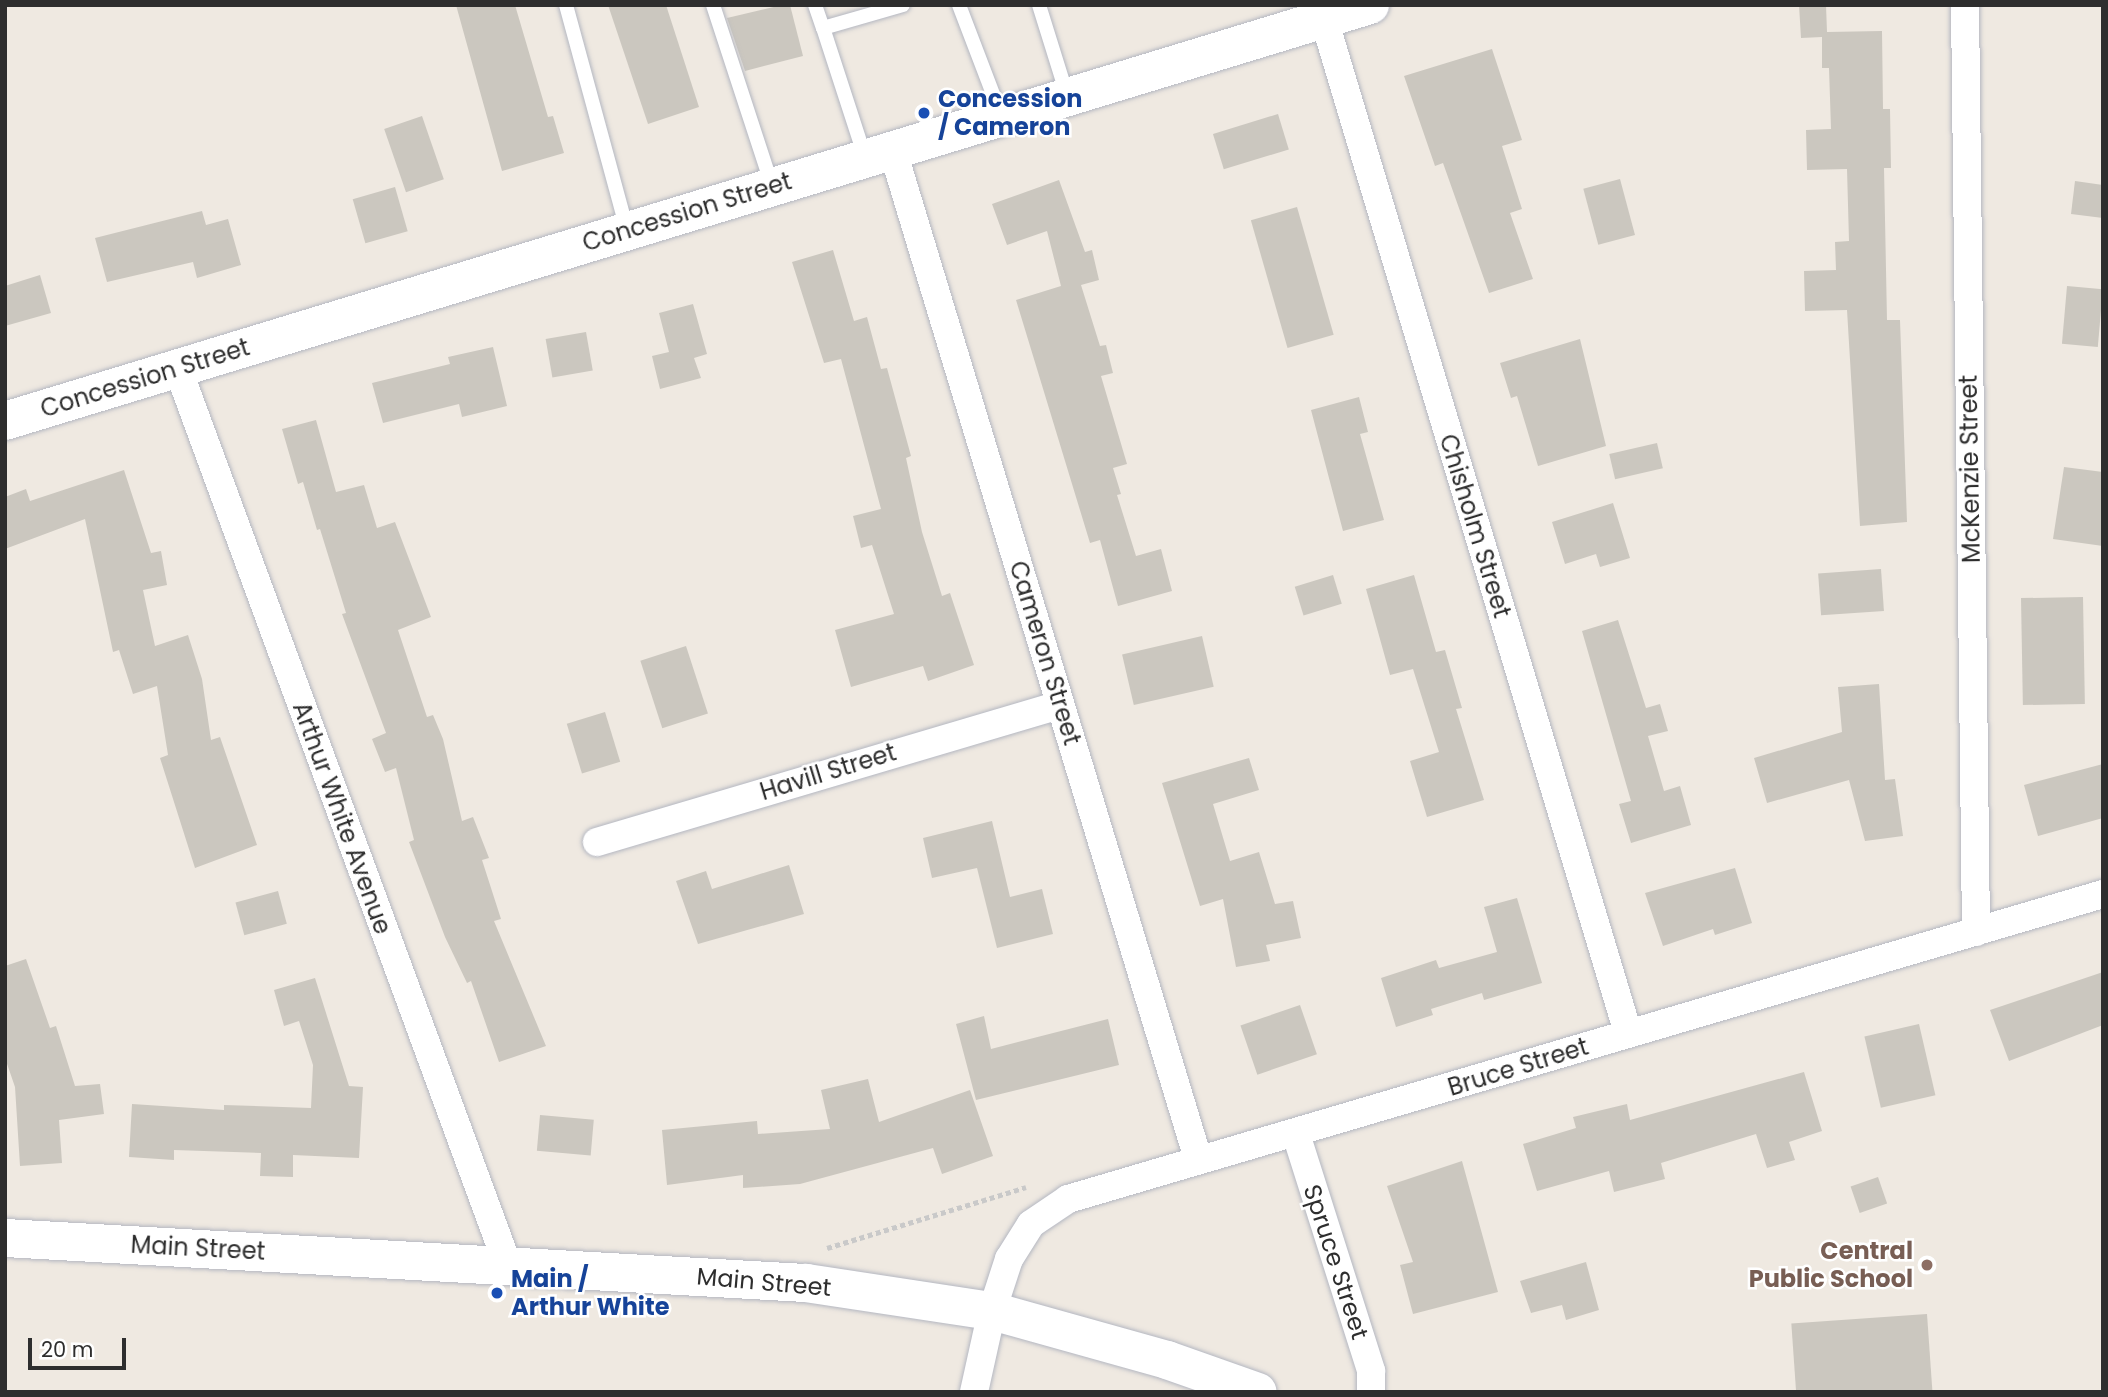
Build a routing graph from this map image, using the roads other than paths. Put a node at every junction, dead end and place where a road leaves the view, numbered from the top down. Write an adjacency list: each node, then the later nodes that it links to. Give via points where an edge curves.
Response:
1 (566, 5): 15 (lane)
2 (713, 5): 14 (lane)
3 (815, 5): 10 (lane)
4 (903, 5): 10 (lane)
5 (959, 5): 12 (lane)
6 (1039, 5): 11 (lane)
7 (1370, 5): 9 (main road, Concession Street)
8 (1965, 5): 21 (street, McKenzie Street)
9 (1324, 19): 11 (main road, Concession Street); 22 (street, Chisholm Street)
10 (823, 28): 13 (lane)
11 (1067, 95): 12 (main road, Concession Street)
12 (1001, 115): 13 (main road, Concession Street)
13 (879, 152): 14 (main road, Concession Street); 18 (street, Cameron Street)
14 (772, 185): 15 (main road, Concession Street)
15 (628, 231): 16 (main road, Concession Street)
16 (178, 369): 17 (main road, Concession Street); 26 (street, Arthur White Avenue)
17 (5, 421)
18 (1060, 705): 19 (street, Havill Street); 24 (street, Cameron Street)
19 (597, 842)
20 (2103, 894): 21 (street, Bruce Street)
21 (1976, 932): 22 (street, Bruce Street)
22 (1628, 1033): 23 (street, Bruce Street)
23 (1296, 1134): 24 (street, Bruce Street); 30 (street, Spruce Street, via 1371,1371)
24 (1198, 1159): 27 (street, Bruce Street, via 1050,1208 1031,1224 1009,1259)
25 (5, 1238): 26 (main road, Main Street)
26 (508, 1266): 27 (main road, Main Street, via 770,1280)
27 (992, 1311): 28 (street, Bruce Street); 29 (main road, Main Street, via 1167,1360)
28 (974, 1392)
29 (1258, 1392)
30 (1371, 1392)

